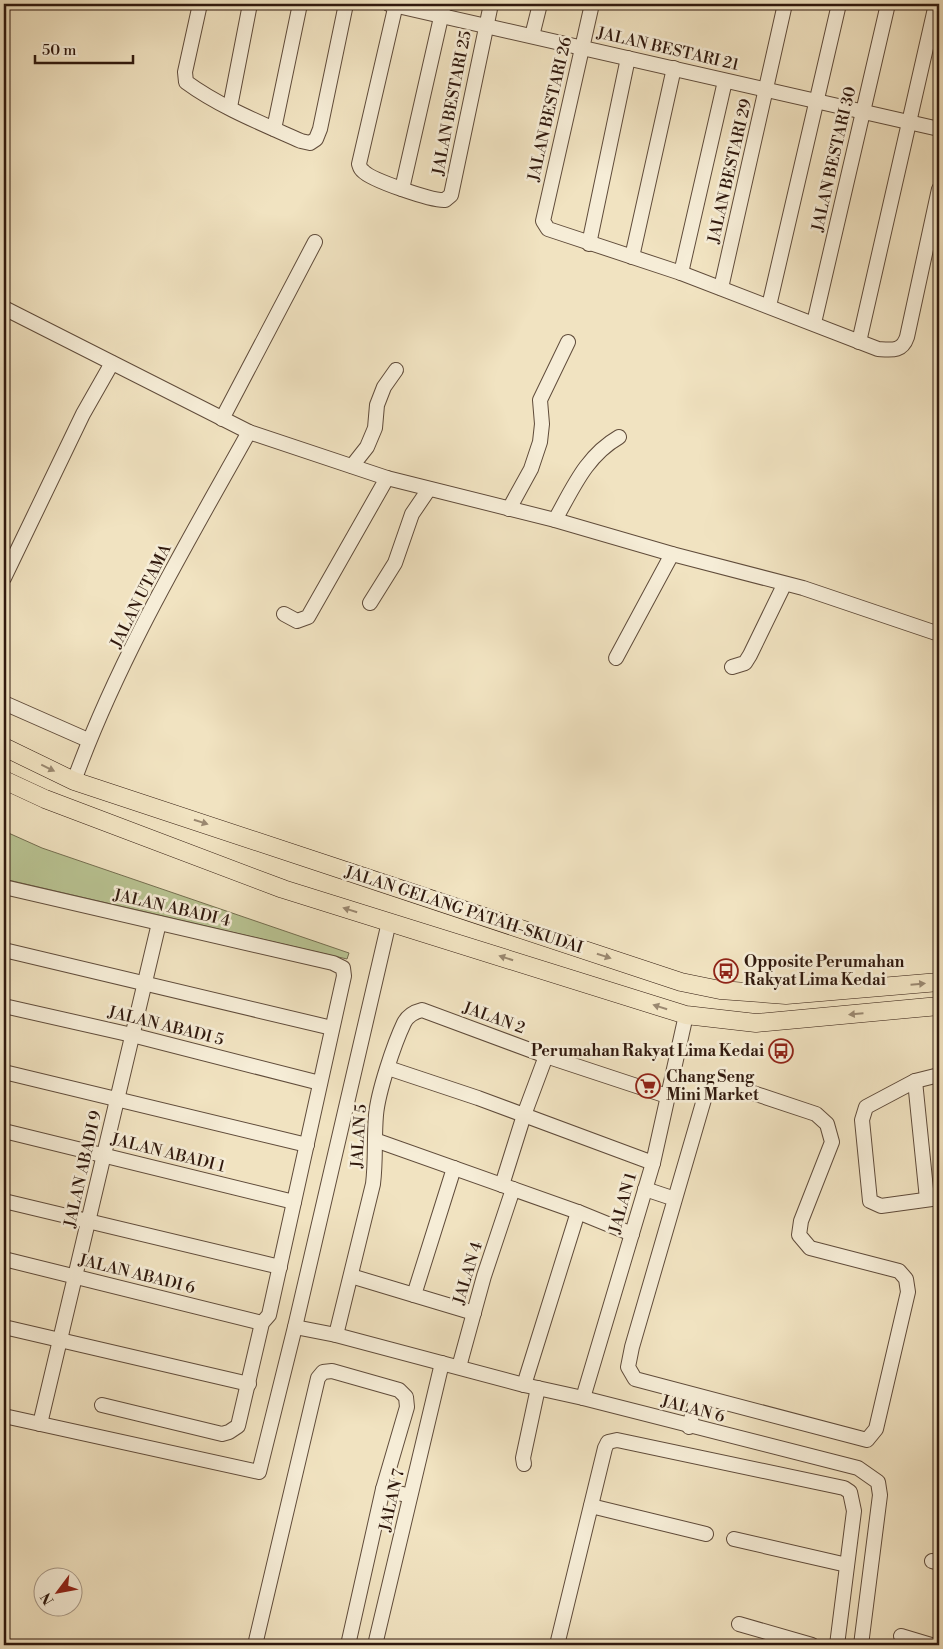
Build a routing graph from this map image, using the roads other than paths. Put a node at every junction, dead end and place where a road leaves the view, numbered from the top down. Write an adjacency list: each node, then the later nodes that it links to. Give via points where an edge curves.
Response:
1 (200, 4): 22 (street, via 185,72 186,82)
2 (250, 4): 22 (street)
3 (300, 4): 25 (street)
4 (346, 4): 25 (street, via 316,139 310,143 301,141)
5 (394, 4): 13 (street, JALAN BESTARI 21); 27 (street, JALAN BESTARI 25, via 359,164 364,173)
6 (491, 4): 14 (street, JALAN BESTARI 25)
7 (540, 4): 15 (street)
8 (592, 4): 16 (street, JALAN BESTARI 26)
9 (785, 4): 20 (street, JALAN BESTARI 29)
10 (839, 4): 21 (street)
11 (888, 4): 23 (street, JALAN BESTARI 30)
12 (936, 4): 24 (street)
13 (443, 10): 14 (street, JALAN BESTARI 21); 27 (street)
14 (486, 26): 15 (street, JALAN BESTARI 21); 27 (street, JALAN BESTARI 25, via 452,195 438,201)
15 (532, 36): 16 (street, JALAN BESTARI 21)
16 (581, 48): 17 (street, JALAN BESTARI 21); 30 (street, JALAN BESTARI 26, via 543,221 548,229)
17 (628, 58): 18 (street, JALAN BESTARI 21); 30 (street)
18 (674, 68): 19 (street, JALAN BESTARI 21); 31 (street)
19 (725, 81): 20 (street, JALAN BESTARI 21); 32 (street)
20 (766, 89): 21 (street, JALAN BESTARI 21); 33 (street, JALAN BESTARI 29)
21 (816, 101): 23 (street, JALAN BESTARI 21); 34 (street)
22 (230, 107): 25 (street)
23 (862, 111): 24 (street, JALAN BESTARI 21); 36 (street, JALAN BESTARI 30)
24 (910, 122): 26 (street, JALAN BESTARI 21); 38 (street)
25 (274, 129)
26 (939, 129)
27 (402, 189)
28 (939, 189): 38 (street, via 904,345 897,350 878,349)
29 (315, 242): 41 (street)
30 (589, 244): 31 (street)
31 (632, 257): 32 (street)
32 (681, 273): 33 (street)
33 (721, 288): 34 (street)
34 (769, 306): 36 (street)
35 (4, 308): 39 (street)
36 (814, 323): 38 (street)
37 (568, 342): 47 (street, via 540,400 540,442 531,468)
38 (859, 342)
39 (112, 363): 41 (street); 50 (street, via 83,414)
40 (396, 370): 44 (street, via 377,405 375,428 367,447)
41 (222, 419): 42 (street)
42 (249, 432): 44 (street); 58 (street, JALAN UTAMA, via 158,596)
43 (619, 437): 48 (street, via 593,456)
44 (352, 466): 45 (street)
45 (388, 478): 46 (street); 53 (street, via 308,617 297,621)
46 (429, 489): 47 (street); 52 (street, via 412,514 395,563)
47 (509, 509): 48 (street)
48 (555, 520): 49 (street)
49 (672, 554): 51 (street); 55 (street)
50 (4, 578)
51 (784, 585): 54 (street, via 803,588); 56 (street, via 745,663)
52 (370, 603)
53 (284, 614)
54 (939, 634)
55 (616, 658)
56 (732, 667)
57 (4, 703): 58 (street)
58 (88, 740): 61 (street, JALAN UTAMA)
59 (4, 747): 61 (main road, JALAN GELANG PATAH-SKUDAI, one-way to 61)
60 (4, 780): 63 (main road, JALAN GELANG PATAH-SKUDAI, one-way to 60, via 282,889 45,799)
61 (74, 781): 66 (main road, JALAN GELANG PATAH-SKUDAI, one-way to 66, via 681,982 729,991 786,995)
62 (4, 887): 64 (street, JALAN ABADI 4)
63 (389, 922): 71 (main road, JALAN GELANG PATAH-SKUDAI, one-way to 63); 105 (street)
64 (159, 923): 67 (street, JALAN ABADI 9); 72 (street, JALAN ABADI 4, via 333,963 342,968 344,976)
65 (4, 950): 67 (street)
66 (939, 982)
67 (145, 983): 72 (street); 73 (street, JALAN ABADI 9)
68 (4, 1006): 73 (street, JALAN ABADI 5)
69 (939, 1006): 71 (main road, JALAN GELANG PATAH-SKUDAI, one-way to 71, via 756,1023)
70 (422, 1010): 74 (street, JALAN 2); 75 (street, JALAN 5, via 413,1013 405,1022)
71 (686, 1015): 80 (street, JALAN 1)
72 (332, 1028): 79 (street)
73 (132, 1035): 79 (street, JALAN ABADI 5); 81 (street, JALAN ABADI 9)
74 (546, 1056): 80 (street, JALAN 2); 82 (street, JALAN 4)
75 (388, 1068): 82 (street); 84 (street, JALAN 5, via 376,1113)
76 (4, 1072): 81 (street)
77 (939, 1075): 78 (street)
78 (915, 1081): 91 (street); 91 (street, via 866,1108 862,1120 870,1201 881,1206)
79 (320, 1083): 85 (street)
80 (667, 1096): 87 (street, JALAN 1)
81 (118, 1098): 85 (street); 86 (street, JALAN ABADI 9)
82 (524, 1115): 87 (street); 89 (street, JALAN 4)
83 (4, 1131): 86 (street, JALAN ABADI 1)
84 (375, 1140): 88 (street); 100 (street, JALAN 5, via 373,1184)
85 (307, 1145): 94 (street)
86 (104, 1155): 94 (street, JALAN ABADI 1); 96 (street, JALAN ABADI 9)
87 (652, 1163): 90 (street, JALAN 1)
88 (454, 1168): 89 (street); 102 (street)
89 (508, 1187): 95 (street); 103 (street, JALAN 4)
90 (645, 1189): 92 (street); 97 (street, JALAN 1)
91 (933, 1198)
92 (675, 1199): 114 (street, via 628,1367 635,1380); 114 (street, via 705,1096 714,1088 729,1085 816,1114 827,1124 832,1142 801,1221 799,1235 810,1248 899,1271 906,1279 908,1292 876,1429 867,1440)
93 (4, 1201): 96 (street)
94 (294, 1202): 99 (street)
95 (578, 1212): 97 (street); 112 (street)
96 (88, 1222): 99 (street); 101 (street, JALAN ABADI 9)
97 (632, 1234): 115 (street, JALAN 1)
98 (4, 1259): 101 (street, JALAN ABADI 6)
99 (280, 1267): 104 (street, via 269,1315)
100 (351, 1276): 102 (street); 107 (street, JALAN 5)
101 (75, 1277): 104 (street, JALAN ABADI 6); 108 (street, JALAN ABADI 9)
102 (414, 1295): 103 (street)
103 (474, 1313): 110 (street, JALAN 4)
104 (262, 1323): 111 (street)
105 (295, 1327): 107 (street, JALAN 6); 118 (street, via 258,1472)
106 (4, 1328): 108 (street)
107 (336, 1335): 109 (street, JALAN 6)
108 (60, 1340): 111 (street); 118 (street, JALAN ABADI 9)
109 (442, 1363): 110 (street, JALAN 6); 122 (street, JALAN 7)
110 (459, 1367): 112 (street, JALAN 6)
111 (249, 1384): 116 (street, via 238,1426 222,1434)
112 (524, 1385): 113 (street, JALAN 6)
113 (538, 1388): 115 (street, JALAN 6); 120 (street)
114 (697, 1396): 119 (street)
115 (583, 1398): 119 (street, JALAN 6)
116 (102, 1406)
117 (4, 1416): 118 (street)
118 (40, 1424)
119 (689, 1427): 135 (street, JALAN 6, via 858,1468 878,1482 880,1495)
120 (524, 1464)
121 (383, 1490): 122 (street); 129 (street, via 407,1407 406,1397 399,1390 332,1371 323,1372 318,1378); 130 (street)
122 (410, 1496): 131 (street, JALAN 7)
123 (591, 1506): 124 (street); 126 (street, via 605,1448 612,1440 637,1442 844,1488 850,1492 854,1505); 132 (street)
124 (706, 1534)
125 (734, 1539): 126 (street)
126 (847, 1565): 134 (street)
127 (739, 1624): 133 (street)
128 (901, 1636): 136 (street)
129 (255, 1645)
130 (348, 1645)
131 (375, 1645)
132 (557, 1645)
133 (812, 1645)
134 (837, 1645)
135 (861, 1645)
136 (931, 1645)

